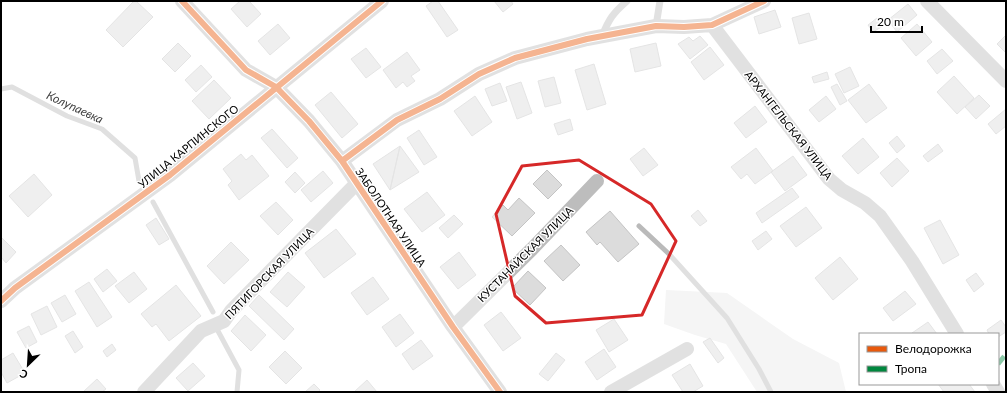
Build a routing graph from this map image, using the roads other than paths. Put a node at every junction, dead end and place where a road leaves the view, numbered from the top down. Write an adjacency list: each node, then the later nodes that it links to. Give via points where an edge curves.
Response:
1 (182, 1): 11 (street, ЗАБОЛОТНАЯ УЛИЦА, via 246,70)
2 (382, 1): 11 (street, УЛИЦА КАРПИНСКОГО)
3 (627, 1): 9 (lane, via 608,21)
4 (660, 1): 8 (lane)
5 (764, 1): 7 (street)
6 (927, 1): 10 (street)
7 (712, 25): 8 (street); 17 (street, АРХАНГЕЛЬСКАЯ УЛИЦА, via 829,179 880,216 912,261)
8 (656, 26): 9 (street)
9 (602, 36): 12 (street, via 515,58 479,74 397,120)
10 (1006, 81)
11 (276, 87): 12 (street, ЗАБОЛОТНАЯ УЛИЦА); 15 (street, УЛИЦА КАРПИНСКОГО, via 170,175 15,288)
12 (342, 161): 14 (street, ЗАБОЛОТНАЯ УЛИЦА)
13 (597, 180): 16 (street, КУСТАНАЙСКАЯ УЛИЦА, via 532,249)
14 (357, 183): 16 (street, ЗАБОЛОТНАЯ УЛИЦА); 19 (street, ПЯТИГОРСКАЯ УЛИЦА, via 224,321 201,331)
15 (1, 301)
16 (452, 327): 20 (street, ЗАБОЛОТНАЯ УЛИЦА)
17 (956, 333)
18 (687, 349): 21 (street)
19 (144, 392)
20 (500, 392)
21 (611, 392)

